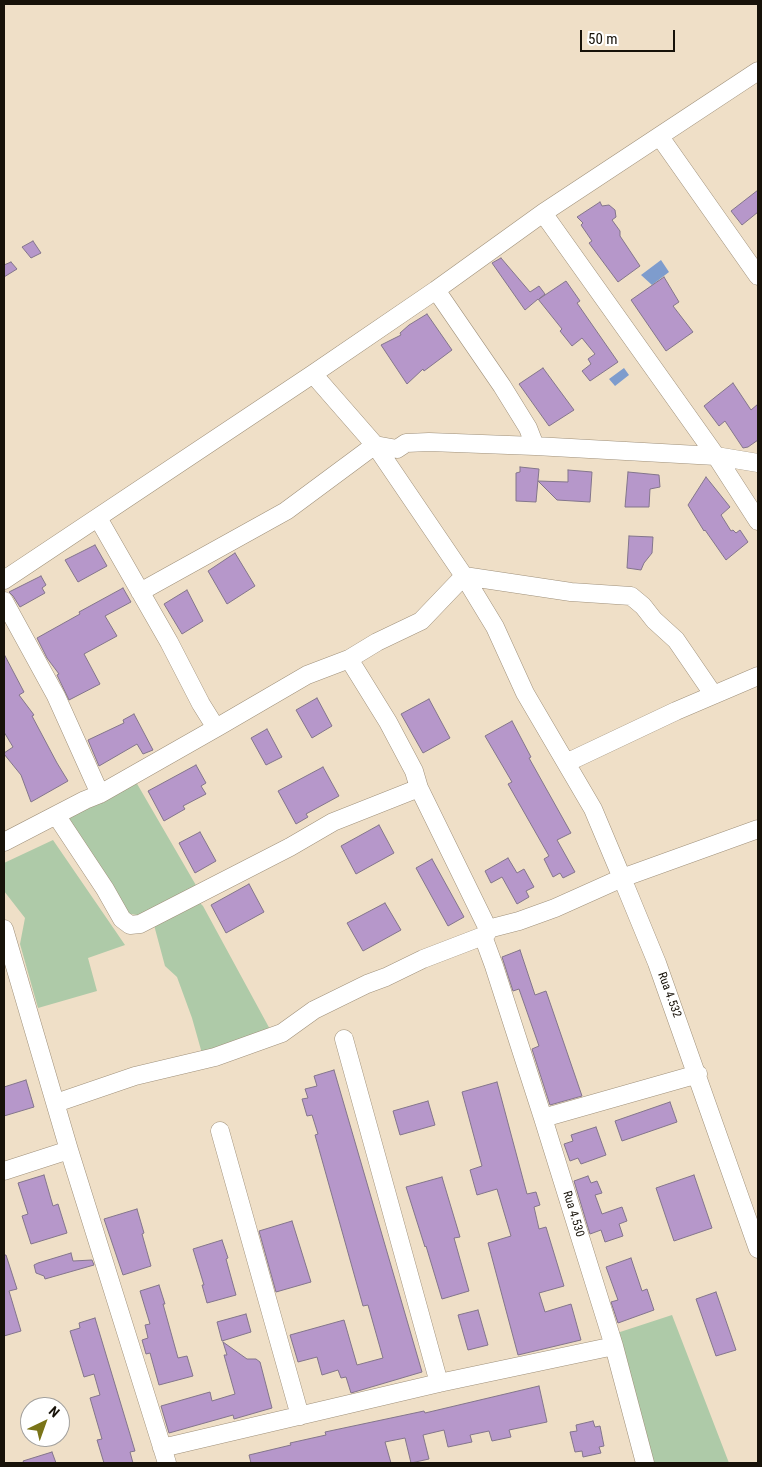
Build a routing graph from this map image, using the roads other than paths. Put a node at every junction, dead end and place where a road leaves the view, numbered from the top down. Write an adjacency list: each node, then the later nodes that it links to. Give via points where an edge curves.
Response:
1 (758, 71): 2 (street)
2 (660, 137): 3 (street); 4 (street)
3 (543, 213): 5 (street); 9 (street)
4 (758, 276)
5 (436, 290): 6 (street); 8 (street, via 502,386 528,428)
6 (313, 374): 7 (street, Rua 4.532); 11 (street)
7 (376, 445): 8 (street, via 397,448 406,443 429,442); 13 (street, Rua 4.532); 15 (street, via 286,511)
8 (535, 446): 9 (street)
9 (716, 456): 10 (street); 12 (street)
10 (758, 463)
11 (98, 518): 14 (street); 15 (street)
12 (758, 521)
13 (464, 576): 17 (street, via 421,621); 19 (street, via 571,592 631,596 676,640); 21 (street, Rua 4.532, via 495,627 525,693)
14 (4, 580)
15 (140, 592): 20 (street)
16 (4, 601): 23 (street, via 56,696)
17 (349, 659): 20 (street, via 307,675); 22 (street, Rua 4.530, via 388,722 414,771)
18 (758, 676): 19 (street)
19 (713, 694): 21 (street)
20 (216, 728): 23 (street)
21 (566, 762): 27 (street, Rua 4.532, via 597,816)
22 (419, 788): 24 (street, via 339,819 140,924 130,925 122,919); 29 (street, Rua 4.530)
23 (100, 794): 24 (street)
24 (56, 815): 26 (street)
25 (758, 829): 27 (street)
26 (4, 842)
27 (622, 878): 29 (street, via 555,908); 31 (street, Rua 4.532)
28 (4, 929): 32 (street)
29 (485, 932): 32 (street, via 314,1010 282,1033 215,1057 135,1076); 33 (street, Rua 4.530)
30 (344, 1040): 39 (street)
31 (698, 1074): 33 (street); 37 (street, Rua 4.532)
32 (56, 1104): 35 (street)
33 (543, 1118): 38 (street, Rua 4.530)
34 (220, 1131): 40 (street)
35 (69, 1150): 36 (street); 41 (street)
36 (4, 1171)
37 (758, 1249)
38 (614, 1346): 39 (street); 42 (street, Rua 4.530)
39 (439, 1383): 40 (street)
40 (300, 1416): 41 (street)
41 (165, 1456)
42 (645, 1463)

